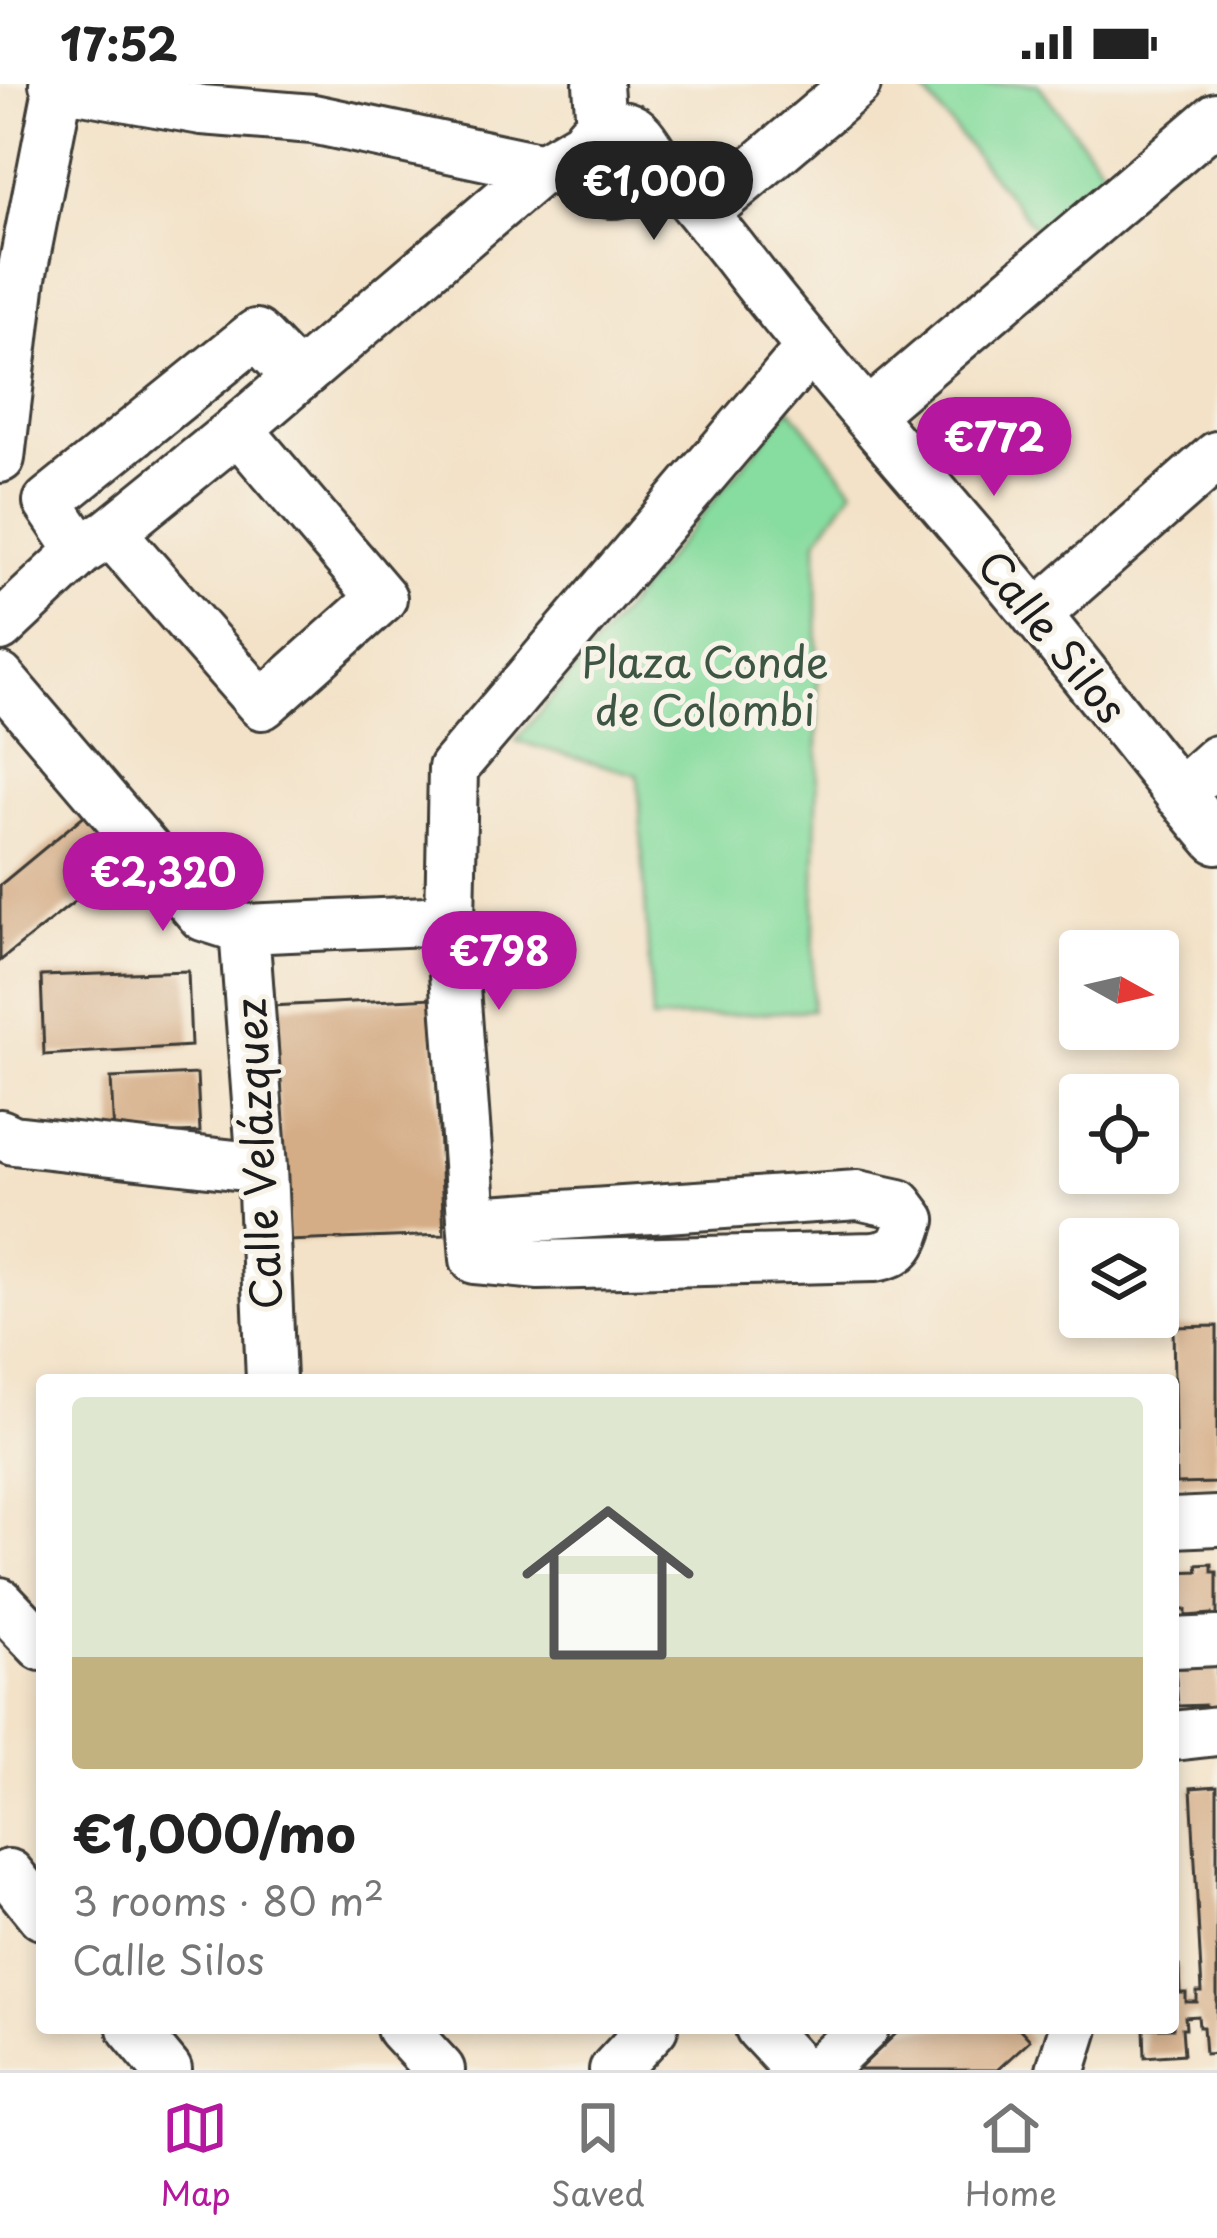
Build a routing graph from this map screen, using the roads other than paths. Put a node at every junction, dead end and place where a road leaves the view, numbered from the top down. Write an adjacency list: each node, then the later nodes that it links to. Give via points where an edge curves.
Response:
1 (57, 84): 5 (street, via 202,110); 8 (street)
2 (247, 84): 5 (street)
3 (856, 84): 7 (street)
4 (1217, 117): 11 (street)
5 (313, 118): 6 (street)
6 (602, 139): 7 (street); 10 (street)
7 (704, 214): 9 (street, Calle Silos)
8 (10, 276): 14 (street)
9 (810, 348): 11 (street, Calle Silos); 24 (street, via 453,768)
10 (297, 376): 12 (street); 16 (street, via 256,334)
11 (868, 414): 18 (street, Calle Silos)
12 (238, 429): 17 (street); 17 (street, via 382,598 262,705)
13 (1217, 456): 18 (street)
14 (0, 458)
15 (0, 487): 16 (street)
16 (48, 502): 17 (street)
17 (96, 542): 19 (street)
18 (1036, 615): 22 (street, Calle Silos)
19 (0, 627)
20 (0, 678): 25 (street, via 203,916)
21 (1217, 760): 22 (street)
22 (1179, 794): 23 (street, Calle Silos)
23 (1217, 839)
24 (450, 920): 25 (street); 28 (street)
25 (244, 929): 27 (street, Calle Velázquez)
26 (4, 1149): 27 (street)
27 (262, 1168): 29 (street, Calle Velázquez)
28 (474, 1240): 28 (street, via 539,1265 874,1257 892,1255 910,1220 898,1204 858,1195)
29 (272, 1374)
30 (1217, 1521): 31 (street)
31 (1179, 1523)
32 (36, 1585): 33 (street)
33 (0, 1588)
34 (0, 1602): 35 (street)
35 (36, 1640)
36 (1217, 1641): 37 (street)
37 (1179, 1643)
38 (1217, 1731): 39 (street)
39 (1179, 1735)
40 (17, 1868): 41 (street)
41 (36, 1904)
42 (407, 2034): 47 (street)
43 (647, 2034): 48 (street)
44 (766, 2034): 49 (street)
45 (858, 2034): 50 (street)
46 (1072, 2034): 51 (street)
47 (440, 2070)
48 (614, 2070)
49 (799, 2070)
50 (820, 2070)
51 (1061, 2070)

